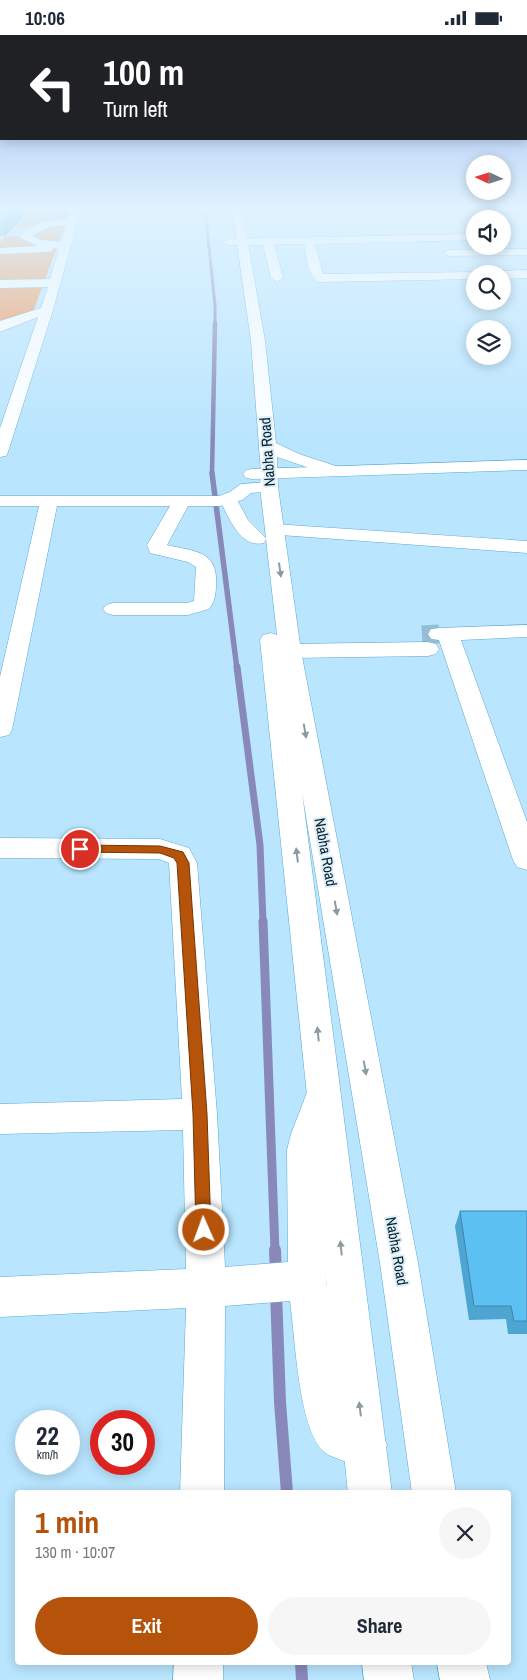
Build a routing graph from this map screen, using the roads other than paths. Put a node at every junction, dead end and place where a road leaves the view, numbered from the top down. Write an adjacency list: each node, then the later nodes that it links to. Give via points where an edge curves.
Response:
1 (48, 286): 2 (street)
2 (54, 286): 4 (street); 5 (street)
3 (248, 286): 9 (street, Nabha Road)
4 (0, 289)
5 (47, 310): 6 (street); 8 (street)
6 (0, 327)
7 (18, 344): 8 (street)
8 (35, 346): 11 (street, via 14,393)
9 (252, 353): 10 (street, Nabha Road); 14 (street, Nabha Road, via 250,387)
10 (268, 446): 13 (street); 14 (street, Nabha Road)
11 (0, 452)
12 (527, 465): 13 (street)
13 (333, 471): 14 (street)
14 (261, 480): 18 (street); 19 (street, Nabha Road)
15 (49, 500): 16 (street); 17 (street); 23 (street)
16 (0, 501)
17 (182, 501): 18 (street); 21 (street, via 157,549 195,558 204,564 207,570 202,605 188,609)
18 (220, 501): 19 (street, via 240,523)
19 (266, 535): 20 (street); 26 (street, Nabha Road)
20 (527, 547)
21 (113, 609)
22 (527, 631): 24 (street)
23 (10, 641): 27 (street)
24 (439, 641): 25 (street); 26 (street); 29 (street)
25 (527, 645)
26 (281, 646): 30 (street, Nabha Road, one-way to 26); 39 (street, Nabha Road, one-way to 39, via 398,1253)
27 (0, 730)
28 (0, 848): 31 (street, via 160,849 178,855 183,863)
29 (527, 860)
30 (324, 1090): 33 (street, via 305,1150); 36 (street, Nabha Road, one-way to 30)
31 (200, 1114): 32 (street); 34 (street)
32 (0, 1119)
33 (286, 1282): 34 (street); 36 (street, via 332,1431 348,1442)
34 (206, 1288): 35 (street); 37 (street)
35 (0, 1297)
36 (365, 1445): 38 (street, Nabha Road)
37 (202, 1490)
38 (370, 1490)
39 (434, 1490)
40 (199, 1665): 43 (street)
41 (387, 1665): 44 (street)
42 (462, 1665): 45 (street)
43 (198, 1680)
44 (389, 1680)
45 (465, 1680)

